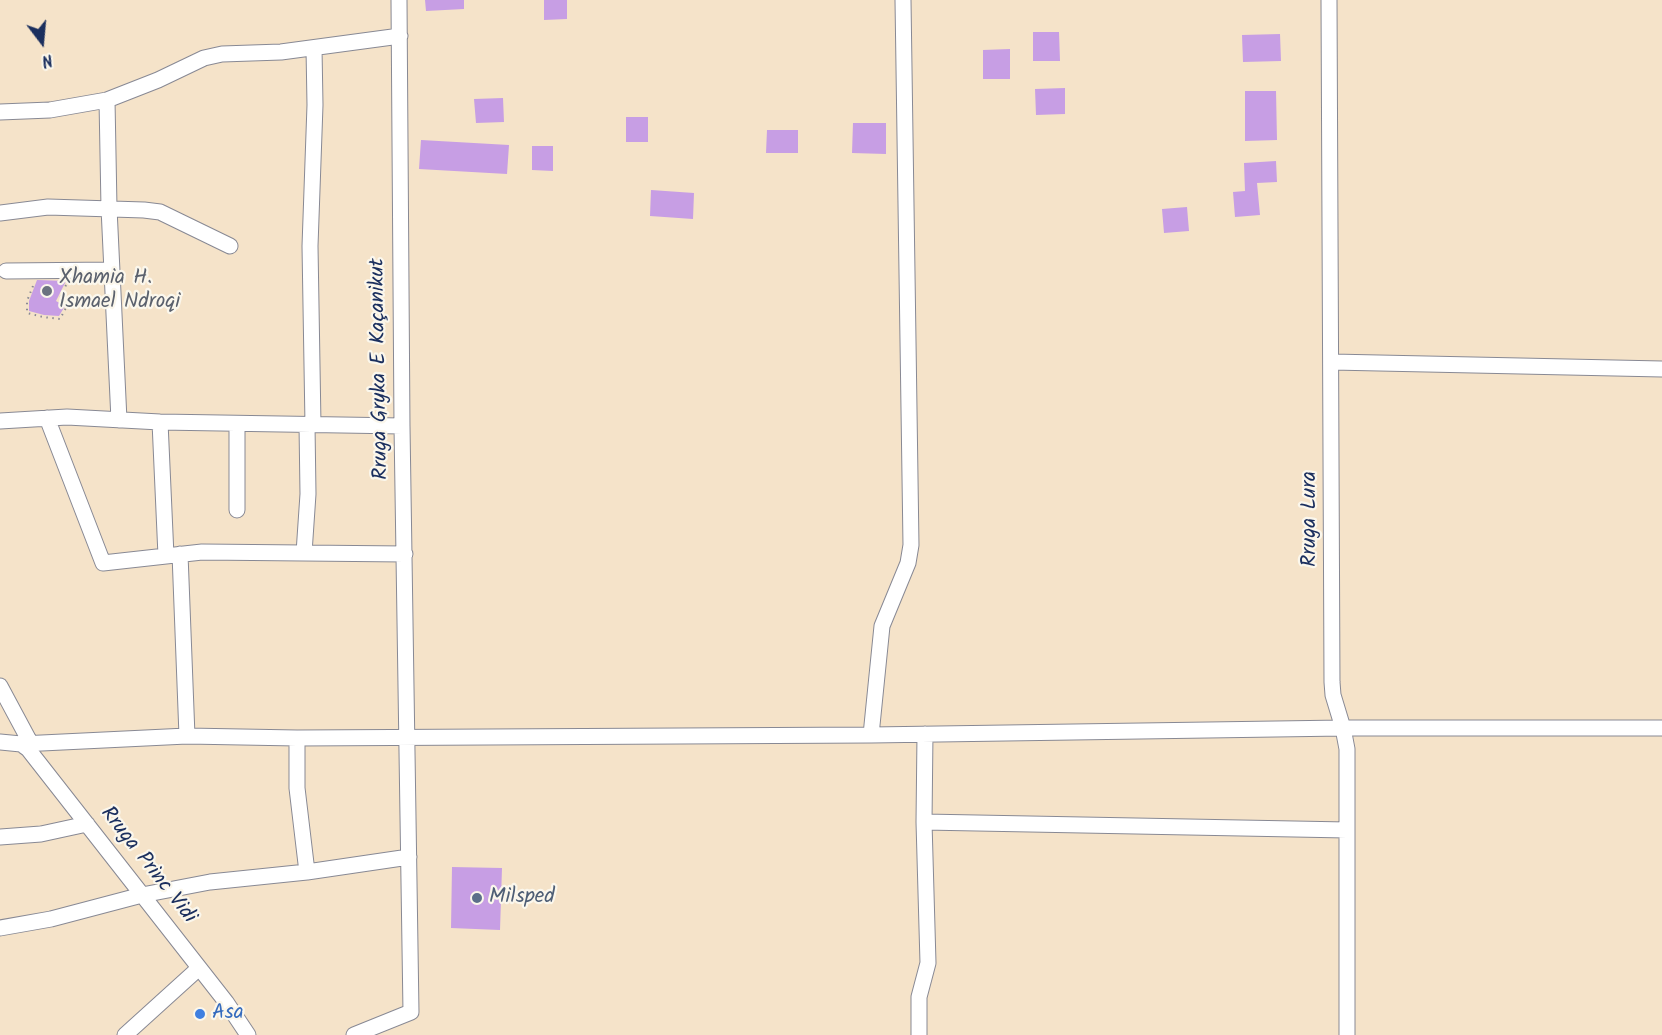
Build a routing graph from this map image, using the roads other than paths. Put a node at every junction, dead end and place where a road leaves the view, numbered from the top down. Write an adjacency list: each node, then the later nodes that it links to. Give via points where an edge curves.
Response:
1 (399, 0): 4 (street, Rruga Gryka E Kaçanikut)
2 (903, 0): 30 (street, via 910,545 908,563 882,626)
3 (1329, 0): 13 (street, Rruga Lura)
4 (400, 36): 5 (street); 21 (street, Rruga Gryka E Kaçanikut)
5 (314, 48): 6 (street, via 204,58); 20 (street)
6 (107, 100): 7 (street, via 50,110); 8 (street)
7 (0, 112)
8 (109, 208): 9 (street, via 48,207); 10 (street, via 160,212); 11 (street)
9 (0, 213)
10 (230, 246)
11 (112, 270): 12 (street); 16 (street)
12 (6, 271)
13 (1332, 362): 14 (street); 27 (street, Rruga Lura, via 1332,682)
14 (1662, 369)
15 (47, 418): 16 (street); 17 (street); 25 (street, via 103,563)
16 (119, 420): 18 (street)
17 (0, 421)
18 (160, 422): 19 (street); 25 (street)
19 (237, 424): 20 (street); 22 (street)
20 (310, 425): 21 (street); 23 (street)
21 (402, 426): 24 (street, Rruga Gryka E Kaçanikut)
22 (237, 510)
23 (304, 553): 24 (street); 25 (street)
24 (405, 554): 32 (street, Rruga Gryka E Kaçanikut)
25 (173, 555): 31 (street)
26 (0, 686): 35 (street, Rruga Princ Vidi)
27 (1343, 728): 28 (street); 29 (street); 38 (street, Rruga Lura, via 1347,749)
28 (1662, 728)
29 (925, 734): 30 (street); 36 (street)
30 (871, 735): 32 (street)
31 (187, 736): 33 (street); 35 (street)
32 (408, 737): 33 (street); 40 (street, Rruga Gryka E Kaçanikut)
33 (297, 738): 41 (street, via 297,788)
34 (0, 742): 35 (street)
35 (26, 743): 37 (street, Rruga Princ Vidi)
36 (924, 822): 38 (street); 48 (street, via 928,963 919,997)
37 (87, 824): 39 (street, via 41,834); 42 (street, Rruga Princ Vidi)
38 (1347, 830): 49 (street, Rruga Lura)
39 (0, 837)
40 (410, 856): 41 (street); 47 (street, Rruga Gryka E Kaçanikut, via 411,1012)
41 (307, 872): 42 (street, via 210,882)
42 (142, 895): 43 (street); 44 (street, Rruga Princ Vidi)
43 (0, 928)
44 (199, 968): 45 (street); 46 (street, Rruga Princ Vidi)
45 (125, 1035)
46 (248, 1035)
47 (354, 1035)
48 (919, 1035)
49 (1347, 1035)

